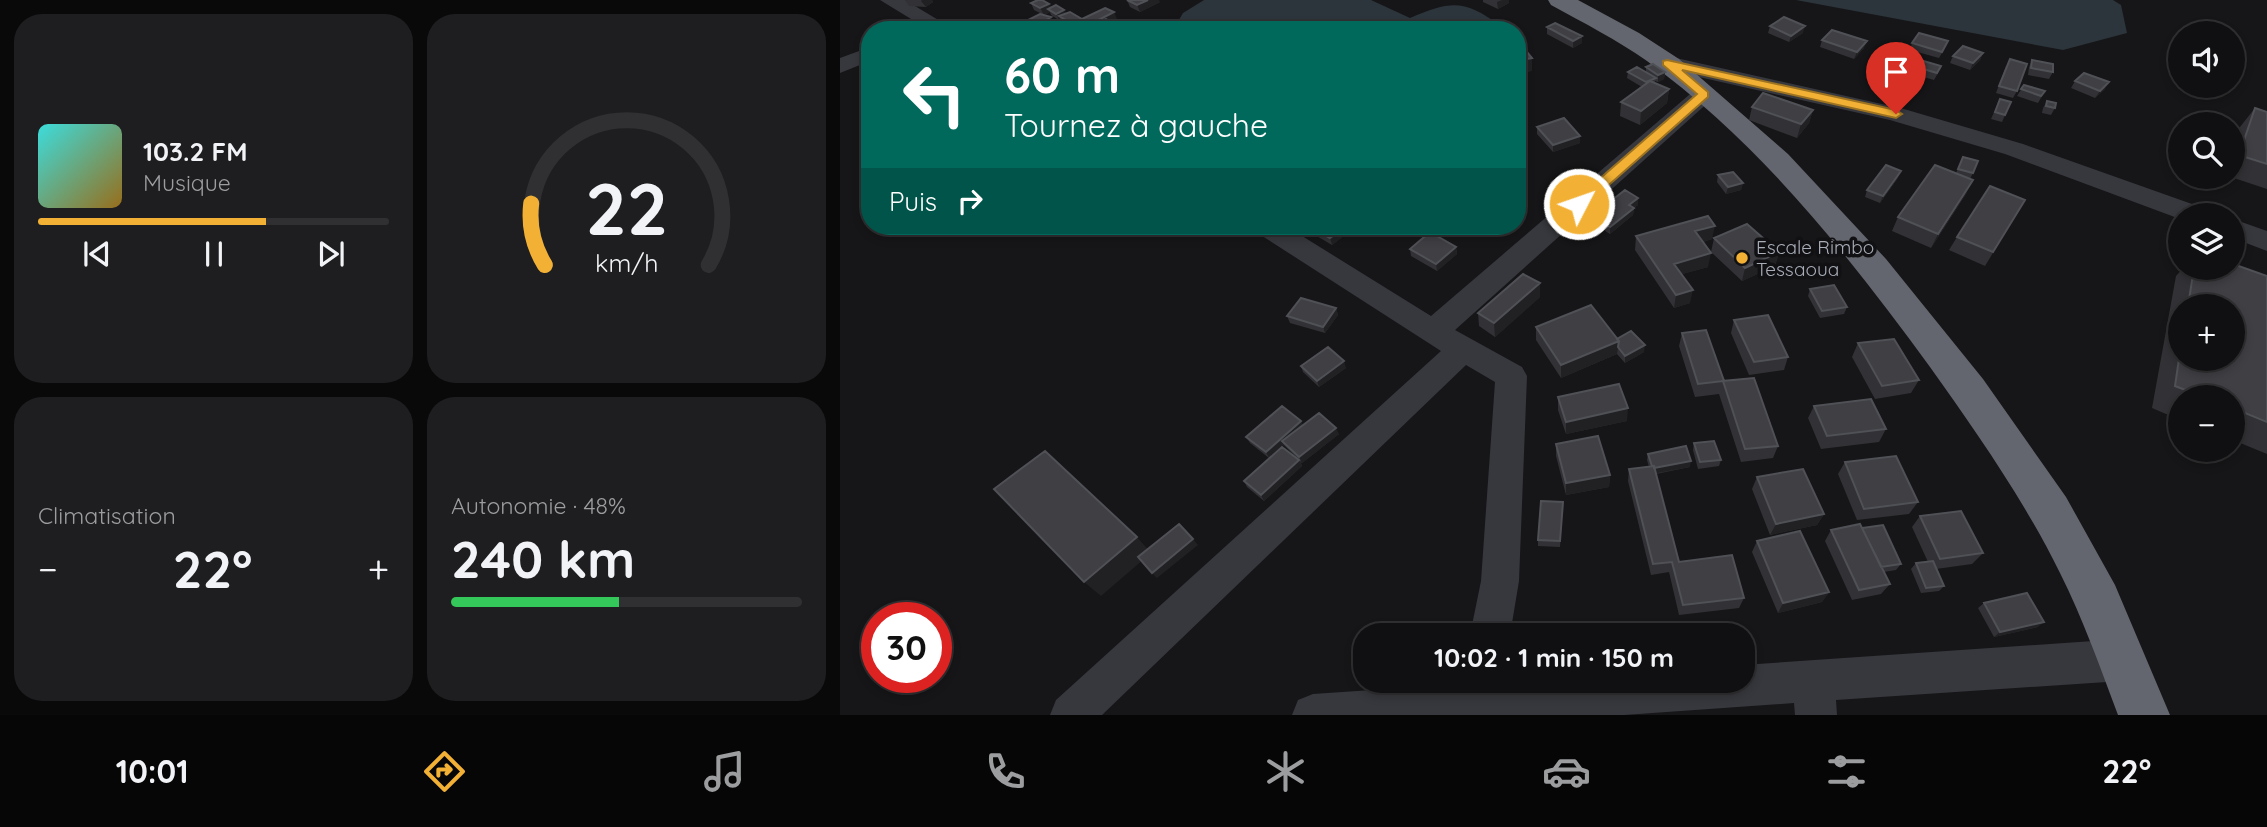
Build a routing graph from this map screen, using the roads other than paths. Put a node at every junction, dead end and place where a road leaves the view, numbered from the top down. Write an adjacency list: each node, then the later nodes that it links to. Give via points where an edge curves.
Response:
1 (890, 0): 3 (street)
2 (1560, 0): 5 (highway)
3 (924, 21)
4 (861, 57): 6 (street)
5 (1667, 63): 7 (highway); 8 (street, via 1896,114 2014,149)
6 (840, 66)
7 (1704, 94): 12 (street); 14 (highway, via 1803,185 1893,290 1994,423 2066,537)
8 (2168, 205)
9 (2245, 233): 11 (street)
10 (1280, 235): 12 (street)
11 (2267, 241)
12 (1448, 341): 13 (street, via 1511,376 1500,580); 17 (street)
13 (1492, 623)
14 (2123, 660): 15 (street); 19 (highway)
15 (1815, 698): 16 (street)
16 (1478, 700): 18 (street)
17 (1071, 715)
18 (1313, 715)
19 (2144, 715)

